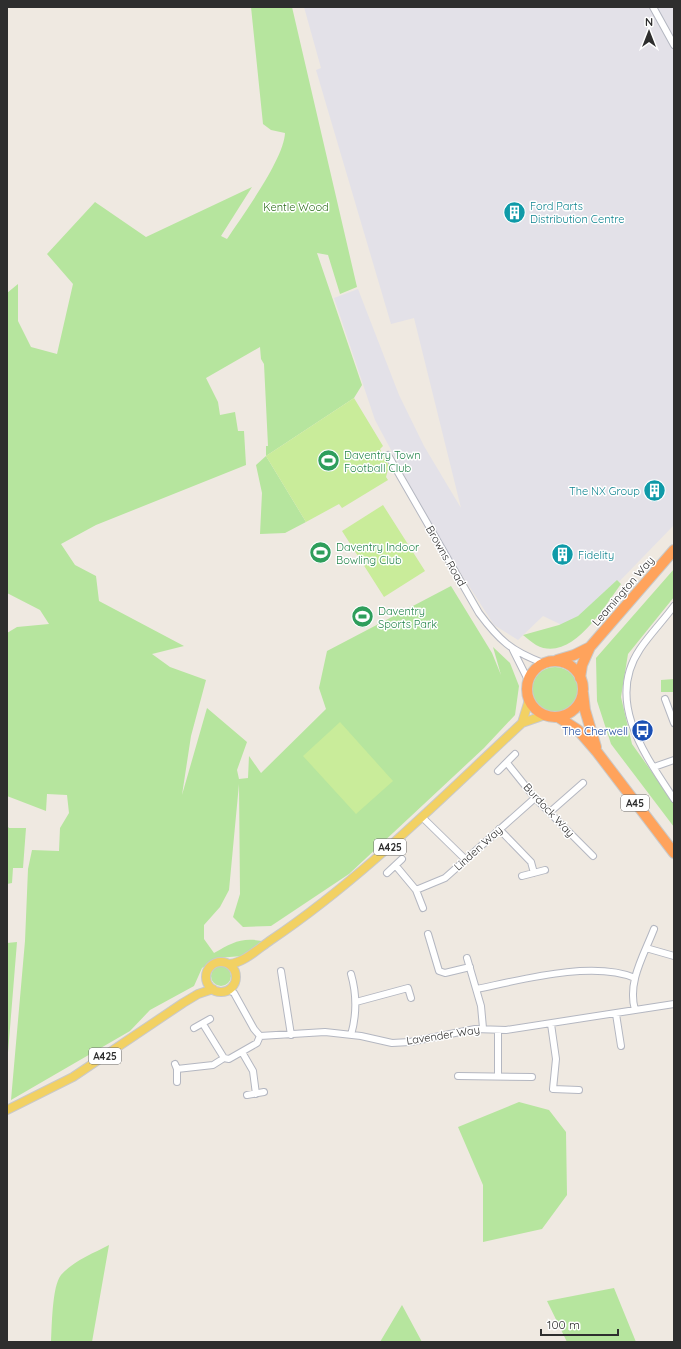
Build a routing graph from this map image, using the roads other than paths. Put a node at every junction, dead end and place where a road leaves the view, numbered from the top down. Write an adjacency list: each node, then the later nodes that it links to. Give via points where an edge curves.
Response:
1 (653, 7): 2 (street)
2 (674, 46)
3 (388, 455): 7 (street, Browns Road, via 479,613)
4 (674, 550): 6 (highway, Leamington Way)
5 (674, 606): 23 (street, via 632,663 625,696 629,719)
6 (590, 647): 8 (highway, Leamington Way, via 574,656); 10 (highway, Leamington Way, via 582,665)
7 (512, 650): 9 (street, Browns Road); 11 (street, Browns Road)
8 (555, 661): 9 (highway); 10 (highway, via 571,666)
9 (543, 663): 11 (highway, via 534,669)
10 (580, 678): 12 (highway)
11 (528, 680): 14 (highway)
12 (583, 691): 16 (highway, via 576,706 567,714); 19 (highway, A45, via 585,710)
13 (665, 699): 18 (street)
14 (529, 700): 15 (highway); 17 (main road)
15 (545, 715): 16 (highway); 17 (main road)
16 (558, 716): 19 (highway, A45, via 578,730)
17 (522, 722): 29 (main road, A425)
18 (674, 723)
19 (597, 752): 31 (highway, A45)
20 (515, 754): 22 (street)
21 (674, 760): 23 (street)
22 (507, 763): 24 (street); 26 (street, Burdock Way)
23 (654, 767): 27 (street)
24 (498, 771)
25 (583, 783): 28 (street)
26 (535, 798): 28 (street, Burdock Way); 30 (street, Linden Way)
27 (674, 799)
28 (550, 812): 32 (street, Burdock Way)
29 (422, 817): 34 (street); 47 (main road, A425, via 372,864 301,920)
30 (499, 829): 34 (street, Linden Way); 38 (street, via 531,862)
31 (674, 853)
32 (593, 856)
33 (402, 859): 35 (street)
34 (466, 860): 40 (street, Linden Way, via 445,878)
35 (396, 866): 37 (street); 40 (street)
36 (545, 870): 38 (street)
37 (387, 873)
38 (534, 873): 39 (street)
39 (522, 876)
40 (416, 890): 41 (street)
41 (423, 908)
42 (654, 929): 44 (street)
43 (428, 934): 49 (street, via 439,971 445,973)
44 (646, 948): 45 (street); 53 (street)
45 (674, 956)
46 (467, 958): 49 (street)
47 (242, 960): 48 (main road, A425); 50 (main road, A425)
48 (230, 964): 50 (main road); 54 (main road, via 220,962 211,965 207,971)
49 (470, 967): 56 (street)
50 (236, 972): 57 (main road)
51 (351, 974): 60 (street)
52 (279, 976): 70 (street)
53 (635, 978): 56 (street, via 616,971 580,972 537,977); 62 (street, via 632,993)
54 (207, 981): 55 (main road); 58 (main road, A425)
55 (213, 989): 57 (main road, via 219,992); 58 (main road, A425)
56 (477, 989): 68 (street)
57 (233, 990): 72 (street)
58 (198, 994): 84 (main road, A425, via 73,1077)
59 (411, 998): 60 (street, via 408,988)
60 (356, 1002): 71 (street, via 356,1017)
61 (674, 1004): 62 (street, Lavender Way)
62 (636, 1010): 63 (street, Lavender Way)
63 (616, 1014): 66 (street, Lavender Way); 73 (street)
64 (210, 1019): 65 (street)
65 (203, 1024): 67 (street); 75 (street)
66 (551, 1024): 69 (street, Lavender Way); 80 (street, via 556,1059 553,1089)
67 (194, 1028)
68 (483, 1028): 69 (street, Lavender Way); 71 (street, Lavender Way, via 392,1043)
69 (498, 1030): 77 (street)
70 (291, 1035): 71 (street, Lavender Way, via 325,1032); 72 (street, Lavender Way)
71 (351, 1035)
72 (260, 1036): 74 (street, via 257,1043)
73 (621, 1046)
74 (242, 1052): 75 (street, via 229,1059); 82 (street, via 253,1071)
75 (224, 1058): 79 (street, via 213,1065 176,1066)
76 (458, 1076): 77 (street)
77 (498, 1076): 78 (street)
78 (532, 1076)
79 (178, 1082)
80 (579, 1090)
81 (264, 1092): 82 (street)
82 (256, 1094): 83 (street)
83 (247, 1095)
84 (7, 1110)

